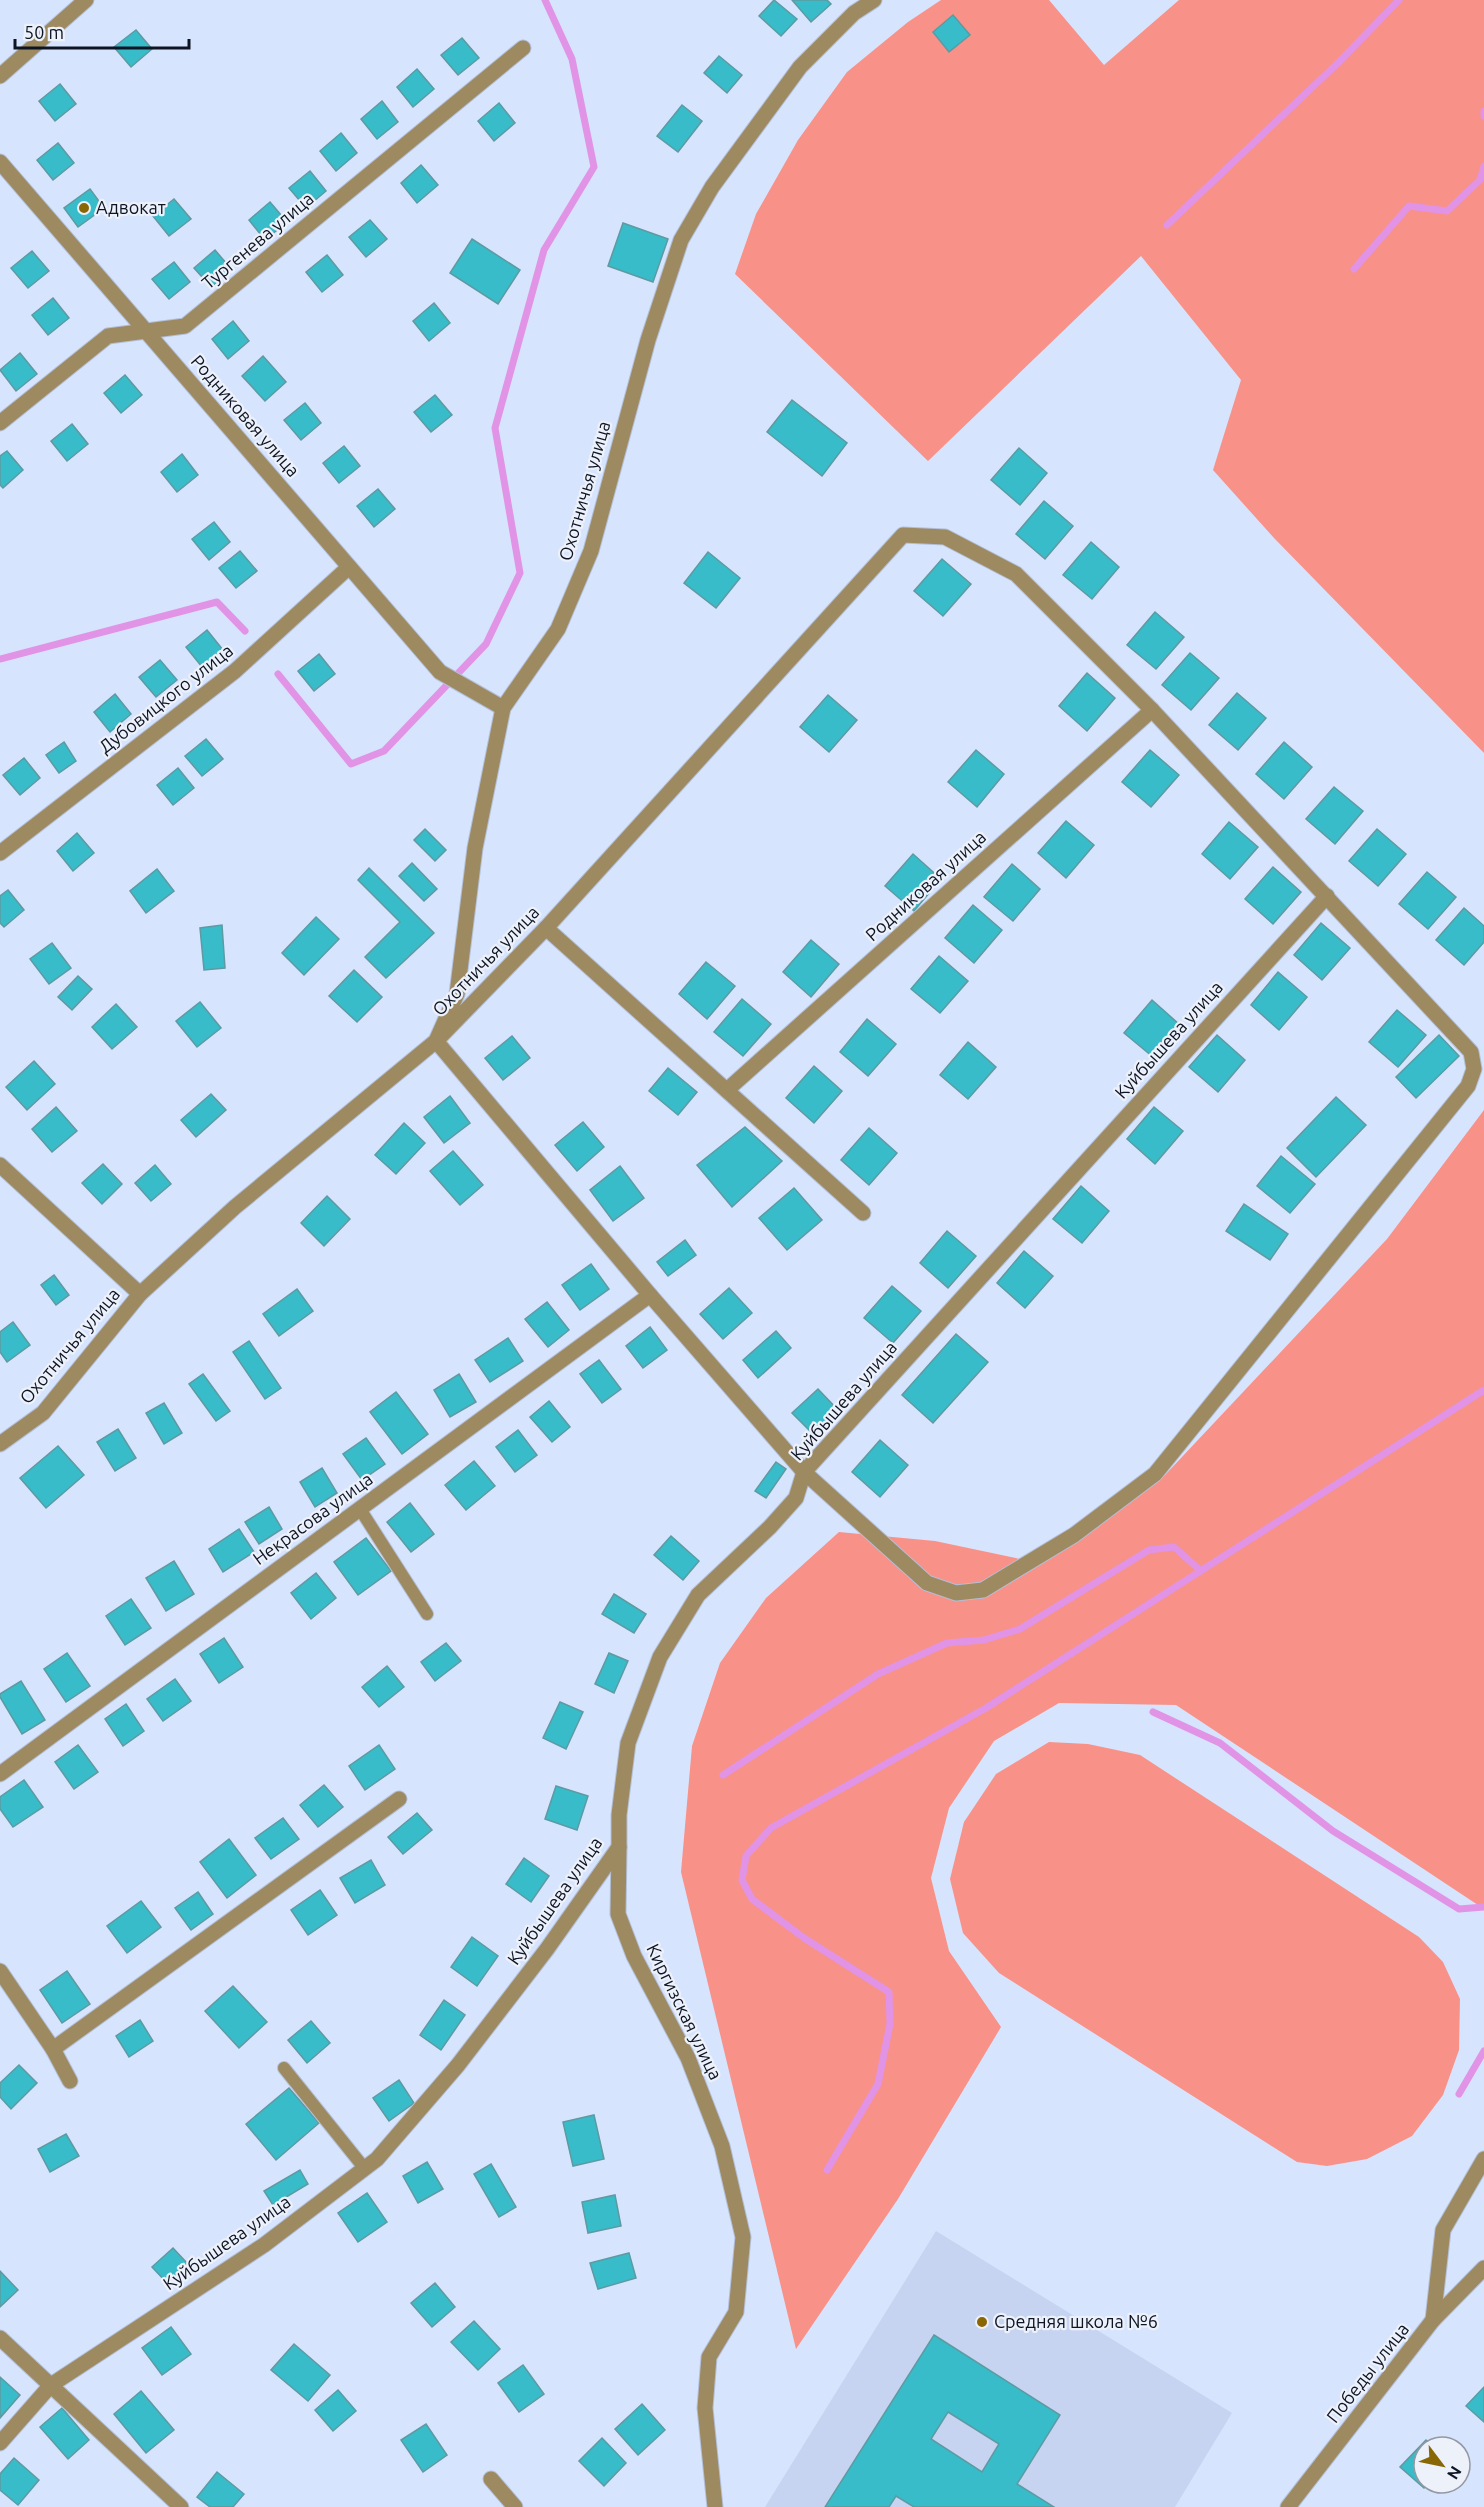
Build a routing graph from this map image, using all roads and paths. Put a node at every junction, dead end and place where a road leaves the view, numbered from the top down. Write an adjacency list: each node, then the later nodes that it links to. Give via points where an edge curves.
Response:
1 (86, 0): 4 (street)
2 (874, 0): 9 (street, Охотничья улица, via 854,13 800,67 712,187 681,240 648,340 591,551 558,629)
3 (523, 48): 6 (street, Тургенева улица, via 185,327)
4 (0, 76)
5 (0, 162): 6 (street, Родниковая улица)
6 (146, 331): 7 (street, Тургенева улица, via 108,336); 8 (street, Родниковая улица)
7 (0, 423)
8 (349, 567): 9 (street, Родниковая улица, via 440,672); 11 (street, Дубовицкого улица, via 235,671)
9 (503, 708): 14 (street, Охотничья улица, via 475,848 457,994)
10 (1152, 711): 12 (street); 13 (street, Охотничья улица, via 1016,574 945,537 903,535); 15 (street, Родниковая улица)
11 (0, 853)
12 (1327, 896): 21 (street, Куйбышева улица); 21 (street, via 1471,1052 1474,1069 1468,1086 1155,1474 1074,1535 983,1590 956,1593 927,1583)
13 (546, 928): 14 (street, Охотничья улица); 15 (street)
14 (436, 1041): 18 (street, Охотничья улица, via 235,1207); 19 (street)
15 (727, 1090): 17 (street)
16 (0, 1165): 18 (street, Охотничья улица)
17 (863, 1213)
18 (140, 1294): 20 (street, Охотничья улица, via 43,1413)
19 (650, 1295): 21 (street); 22 (street, Некрасова улица)
20 (0, 1444)
21 (804, 1472): 26 (street, Куйбышева улица, via 796,1498 698,1595 660,1657 628,1743)
22 (360, 1509): 23 (lane); 24 (street, Некрасова улица)
23 (427, 1614)
24 (0, 1774)
25 (399, 1799): 28 (street)
26 (619, 1847): 32 (street, Куйбышева улица, via 458,2066); 41 (street, Киргизская улица, via 618,1914 634,1956 688,2058 722,2146 743,2237 736,2312 709,2357 705,2408)
27 (0, 1971): 28 (street)
28 (53, 2049): 30 (street)
29 (284, 2068): 32 (lane)
30 (70, 2081)
31 (1484, 2159): 34 (street, via 1443,2230)
32 (365, 2169): 36 (street, Куйбышева улица, via 264,2245)
33 (1484, 2268): 34 (street, Победы улица)
34 (1433, 2320): 42 (street, Победы улица)
35 (0, 2338): 36 (street)
36 (51, 2385): 37 (street, Куйбышева улица); 39 (street)
37 (0, 2443)
38 (491, 2479): 40 (street)
39 (181, 2507)
40 (515, 2507)
41 (715, 2507)
42 (1288, 2507)

